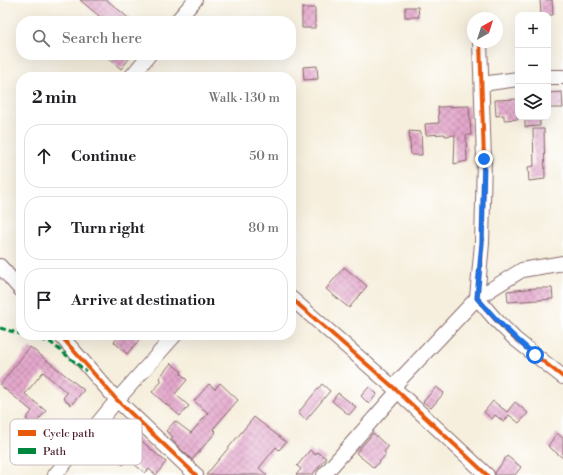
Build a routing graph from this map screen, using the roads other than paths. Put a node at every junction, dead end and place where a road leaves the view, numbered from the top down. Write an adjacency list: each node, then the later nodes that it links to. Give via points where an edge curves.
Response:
1 (195, 0): 2 (street)
2 (181, 16)
3 (480, 48): 9 (street)
4 (145, 60): 5 (street)
5 (135, 72)
6 (563, 77): 7 (street)
7 (551, 78)
8 (515, 79): 9 (street)
9 (482, 84): 13 (street, via 484,159 482,243)
10 (563, 263): 13 (street, via 522,270)
11 (0, 266): 12 (street)
12 (16, 284)
13 (477, 298): 17 (street, via 515,339); 18 (street)
14 (296, 302): 18 (street)
15 (64, 340): 19 (street)
16 (171, 340): 19 (street)
17 (563, 376)
18 (395, 389): 26 (street); 27 (street)
19 (117, 400): 20 (street); 21 (street)
20 (101, 419)
21 (137, 419)
22 (142, 424): 25 (street)
23 (63, 465): 24 (street)
24 (55, 475)
25 (196, 475)
26 (324, 475)
27 (487, 475)

